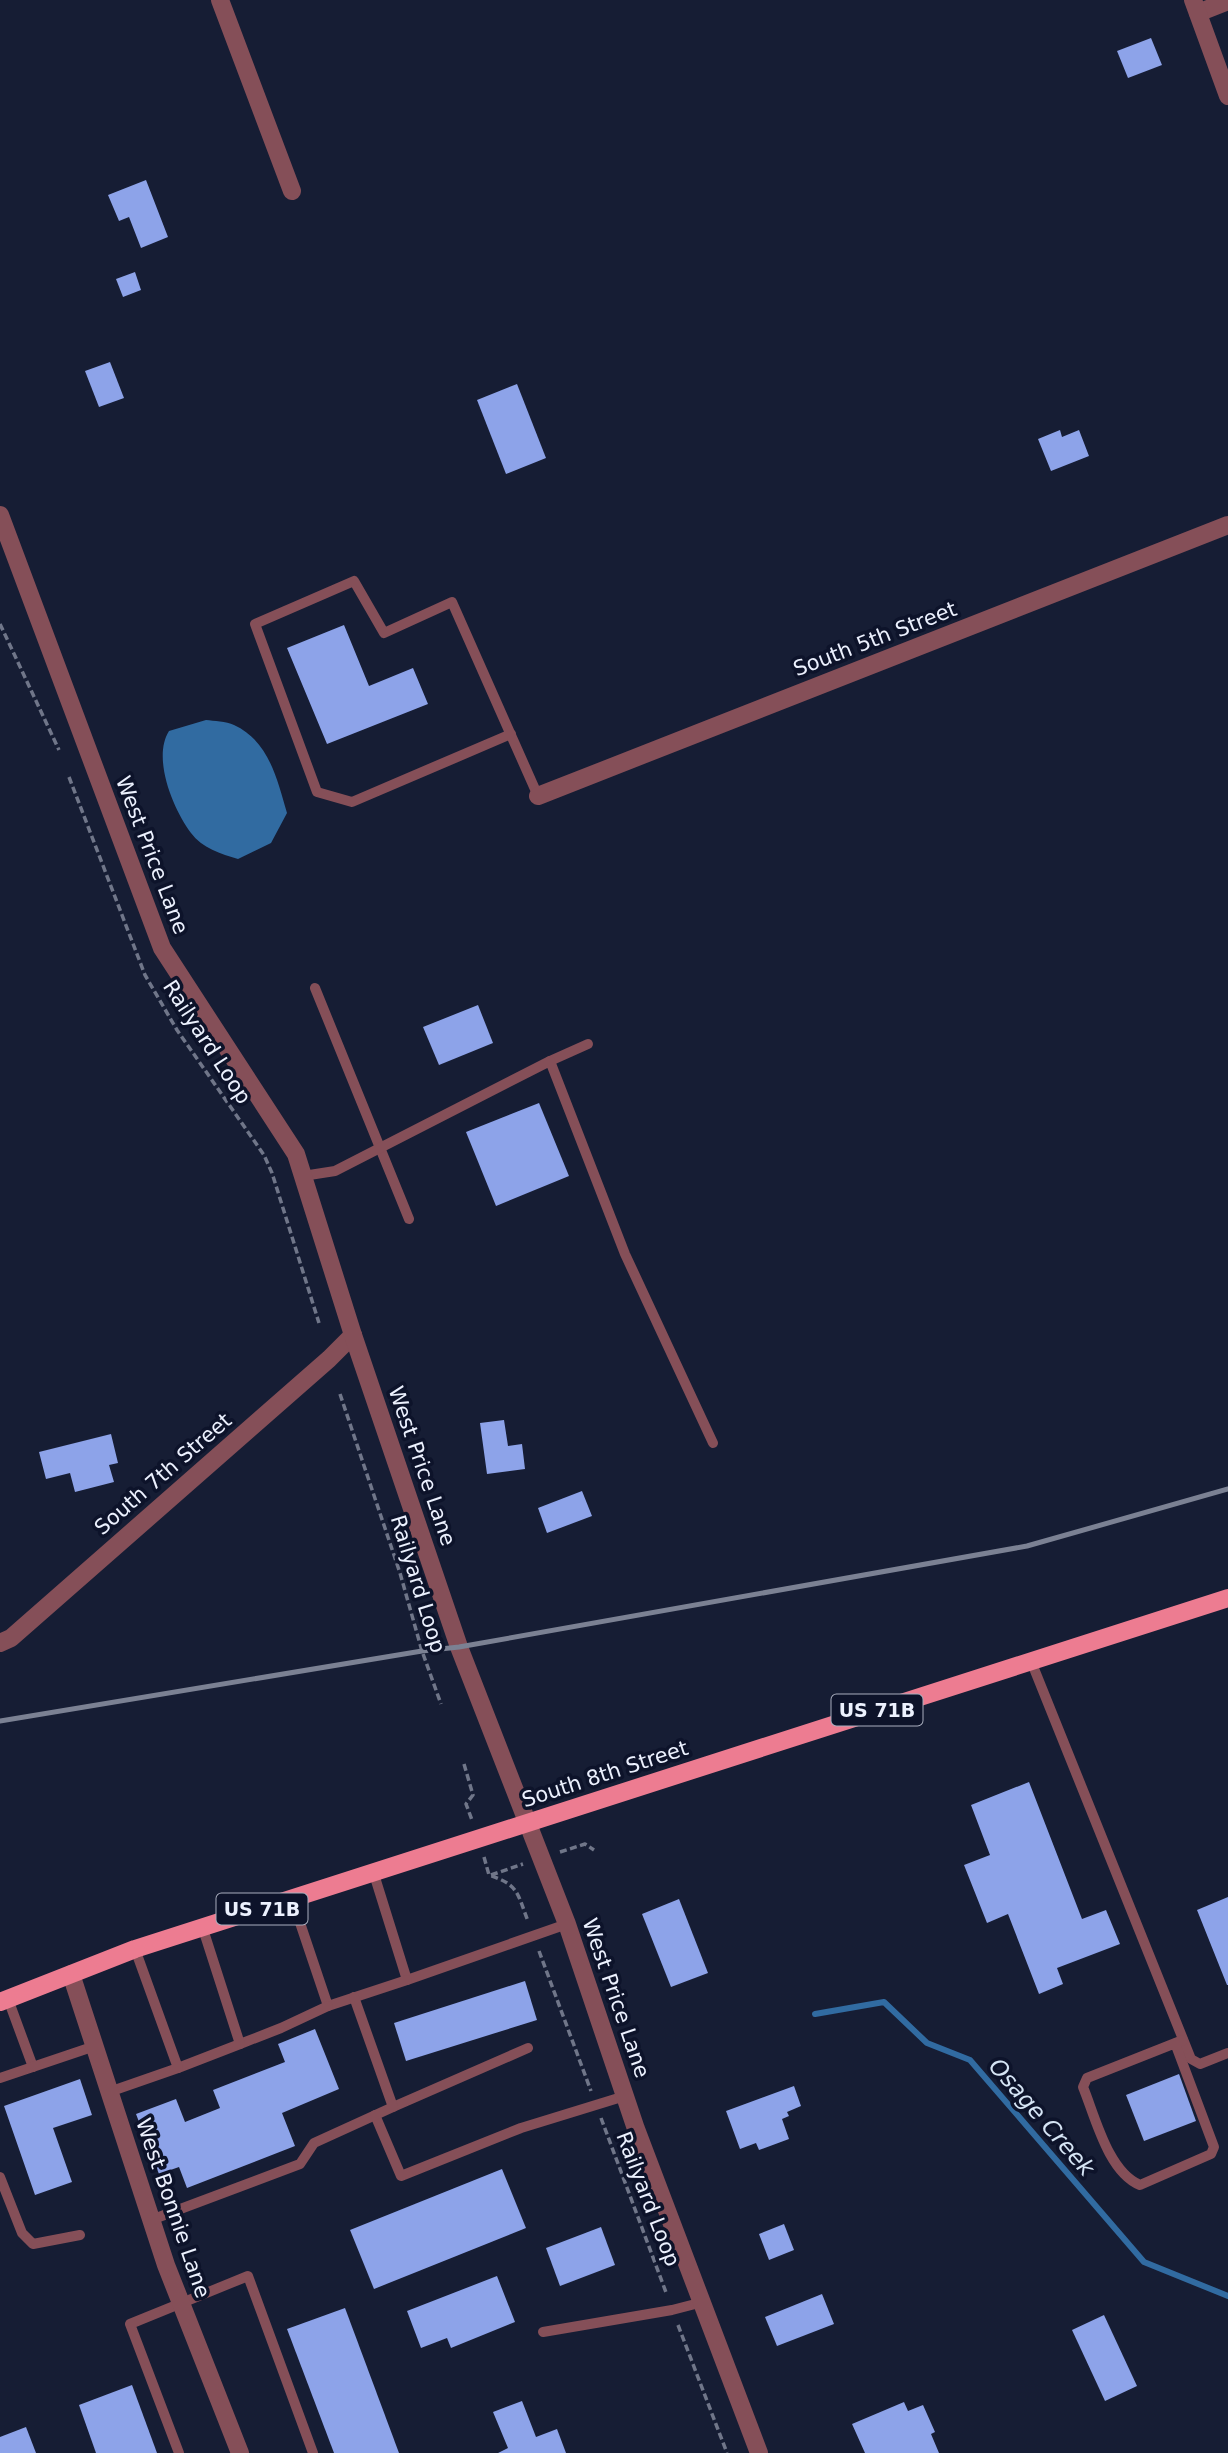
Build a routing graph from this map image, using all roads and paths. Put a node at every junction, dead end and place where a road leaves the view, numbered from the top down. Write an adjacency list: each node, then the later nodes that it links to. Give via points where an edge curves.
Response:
1 (220, 0): 5 (street)
2 (1228, 1): 3 (street)
3 (1196, 6): 4 (street)
4 (1228, 96)
5 (292, 191)
6 (0, 515): 17 (street, West Price Lane, via 162,948 296,1154)
7 (1228, 525): 12 (street, South 5th Street)
8 (0, 624): 10 (path)
9 (511, 734): 9 (lane, via 452,602 384,633 354,581 255,624 317,792 352,802); 12 (lane)
10 (59, 750)
11 (69, 777): 19 (path, Railyard Loop, via 145,975 177,1030 264,1155)
12 (538, 796)
13 (316, 988): 16 (lane)
14 (589, 1044): 15 (lane)
15 (550, 1061): 16 (lane); 22 (lane, via 625,1254)
16 (380, 1147): 17 (lane, via 335,1171); 18 (lane)
17 (303, 1176): 20 (street, West Price Lane)
18 (409, 1219)
19 (318, 1323)
20 (353, 1335): 24 (street, South 7th Street); 29 (street, West Price Lane, via 459,1647)
21 (340, 1394): 26 (path, Railyard Loop)
22 (713, 1444)
23 (1228, 1598): 25 (main road, South 8th Street / US 71B)
24 (0, 1643)
25 (1031, 1661): 29 (main road, South 8th Street / US 71B); 47 (lane)
26 (441, 1704)
27 (464, 1764): 28 (path, via 473,1795 466,1804)
28 (470, 1814)
29 (526, 1823): 33 (main road, South 8th Street / US 71B); 38 (street, West Price Lane)
30 (585, 1844): 31 (path)
31 (594, 1850)
32 (487, 1869): 35 (path)
33 (373, 1871): 36 (main road, South 8th Street / US 71B); 43 (lane)
34 (501, 1871): 35 (path)
35 (489, 1875): 37 (path, via 515,1888)
36 (292, 1899): 39 (main road, South 8th Street / US 71B); 46 (lane)
37 (527, 1919)
38 (567, 1924): 43 (lane); 56 (street, West Price Lane)
39 (203, 1929): 40 (main road, South 8th Street / US 71B); 48 (lane)
40 (135, 1950): 42 (main road, South 8th Street / US 71B); 53 (lane)
41 (541, 1955): 57 (path, Railyard Loop)
42 (71, 1974): 45 (main road, South 8th Street / US 71B); 49 (street, West Bonnie Lane)
43 (407, 1980): 44 (lane)
44 (354, 1997): 46 (lane); 58 (lane)
45 (4, 2001): 52 (lane)
46 (328, 2006): 48 (lane)
47 (1179, 2041): 47 (lane, via 1084,2082 1115,2164 1140,2185 1211,2154 1214,2147); 51 (lane, via 1200,2064)
48 (240, 2044): 53 (lane)
49 (95, 2046): 52 (lane); 55 (street, West Bonnie Lane)
50 (528, 2048): 58 (lane)
51 (1228, 2053)
52 (33, 2067): 54 (lane)
53 (178, 2067): 55 (lane)
54 (0, 2078)
55 (109, 2092): 61 (street, West Bonnie Lane)
56 (625, 2096): 57 (lane); 63 (street, West Price Lane)
57 (596, 2105): 59 (lane, via 521,2128 401,2176); 65 (path, Railyard Loop)
58 (393, 2107): 59 (lane)
59 (375, 2115): 61 (lane, via 314,2143 300,2164)
60 (0, 2177): 62 (lane, via 22,2233 33,2244)
61 (151, 2220): 64 (street, West Bonnie Lane)
62 (80, 2235)
63 (703, 2302): 65 (lane); 71 (street, West Price Lane)
64 (181, 2304): 67 (lane, via 130,2324); 68 (street, West Bonnie Lane); 69 (lane, via 248,2276)
65 (673, 2310): 66 (lane); 70 (path, Railyard Loop)
66 (543, 2332)
67 (179, 2453)
68 (240, 2453)
69 (313, 2453)
70 (727, 2453)
71 (759, 2453)

